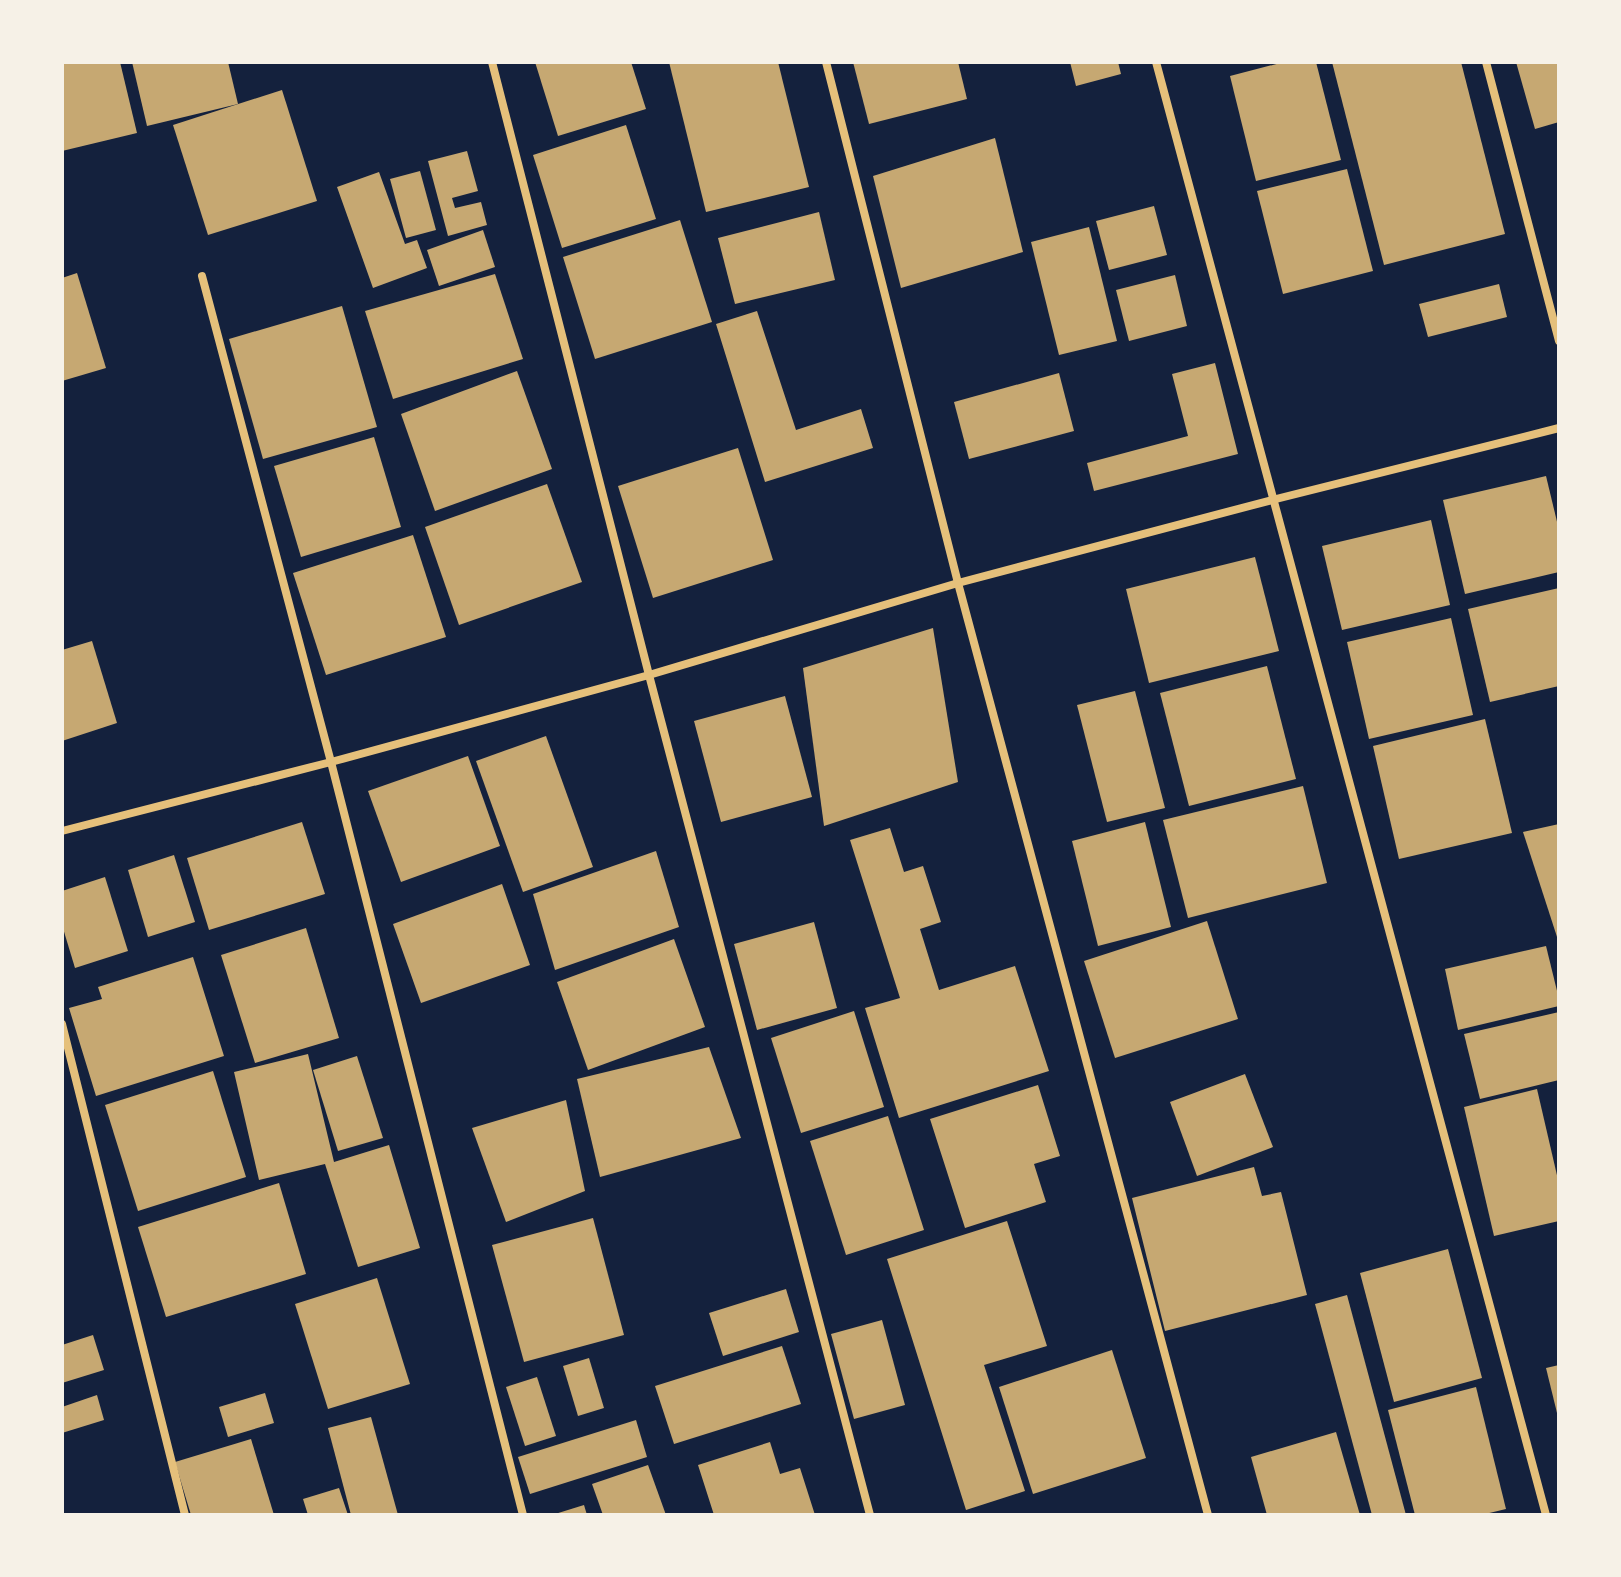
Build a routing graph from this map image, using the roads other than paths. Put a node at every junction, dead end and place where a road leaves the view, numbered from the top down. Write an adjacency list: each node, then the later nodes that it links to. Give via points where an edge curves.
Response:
1 (492, 62): 10 (street)
2 (826, 62): 9 (street)
3 (1156, 62): 8 (street)
4 (1486, 62): 6 (street)
5 (202, 276): 11 (street)
6 (1559, 341)
7 (1559, 428): 8 (street)
8 (1272, 500): 9 (street); 18 (street)
9 (958, 583): 10 (street); 17 (street)
10 (649, 675): 11 (street); 16 (street)
11 (331, 762): 12 (street); 15 (street)
12 (62, 831)
13 (62, 1024): 14 (street)
14 (185, 1515)
15 (523, 1515)
16 (870, 1515)
17 (1208, 1515)
18 (1546, 1515)

